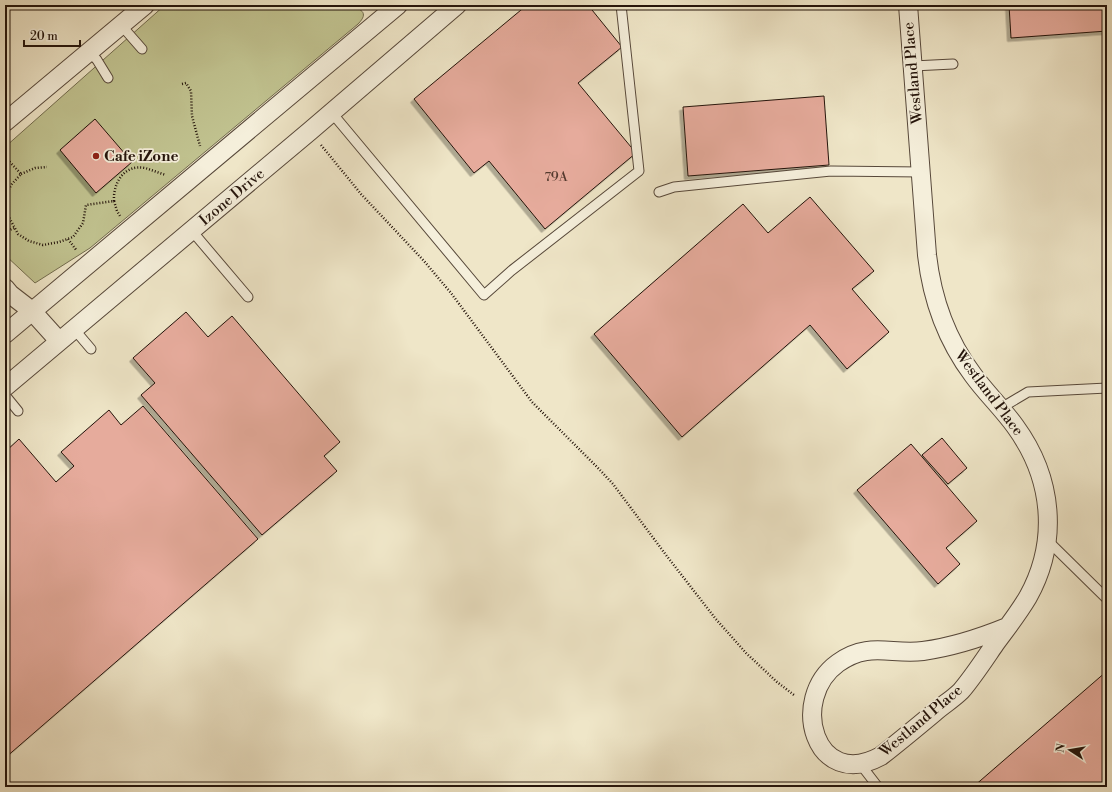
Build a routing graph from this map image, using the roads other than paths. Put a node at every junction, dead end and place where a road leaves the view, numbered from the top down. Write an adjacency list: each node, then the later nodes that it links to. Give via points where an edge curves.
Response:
1 (145, 5): 6 (street)
2 (395, 5): 19 (street)
3 (457, 5): 12 (street, Izone Drive)
4 (621, 5): 12 (lane, via 639,171 484,294)
5 (908, 5): 10 (street, Westland Place)
6 (121, 25): 7 (lane); 8 (street)
7 (142, 49)
8 (90, 51): 11 (lane); 13 (street)
9 (954, 64): 10 (lane)
10 (913, 66): 14 (street, Westland Place)
11 (108, 78)
12 (332, 113): 16 (street, Izone Drive)
13 (5, 122)
14 (921, 172): 15 (lane, via 831,171 674,187); 27 (street, Westland Place, via 930,273 939,312 961,358)
15 (660, 192)
16 (192, 231): 18 (lane); 20 (street, Izone Drive)
17 (5, 288): 19 (street)
18 (248, 297)
19 (32, 311): 21 (street); 22 (street)
20 (74, 329): 22 (street, Izone Drive); 23 (lane)
21 (5, 334)
22 (59, 341): 24 (street, Izone Drive)
23 (91, 349)
24 (5, 387)
25 (1107, 388): 27 (lane, via 1028,392)
26 (5, 395): 28 (lane)
27 (1001, 408): 29 (street, Westland Place, via 1025,440 1037,467 1047,501)
28 (18, 411)
29 (1047, 540): 30 (lane); 31 (street, Westland Place, via 1043,559 1028,596)
30 (1105, 593)
31 (1007, 627): 32 (street, Westland Place, via 960,691 881,756); 32 (street, via 976,639 924,651 864,650 850,655 828,672 818,687 813,703 813,731 823,752 842,763)
32 (861, 765): 33 (lane)
33 (878, 787)

